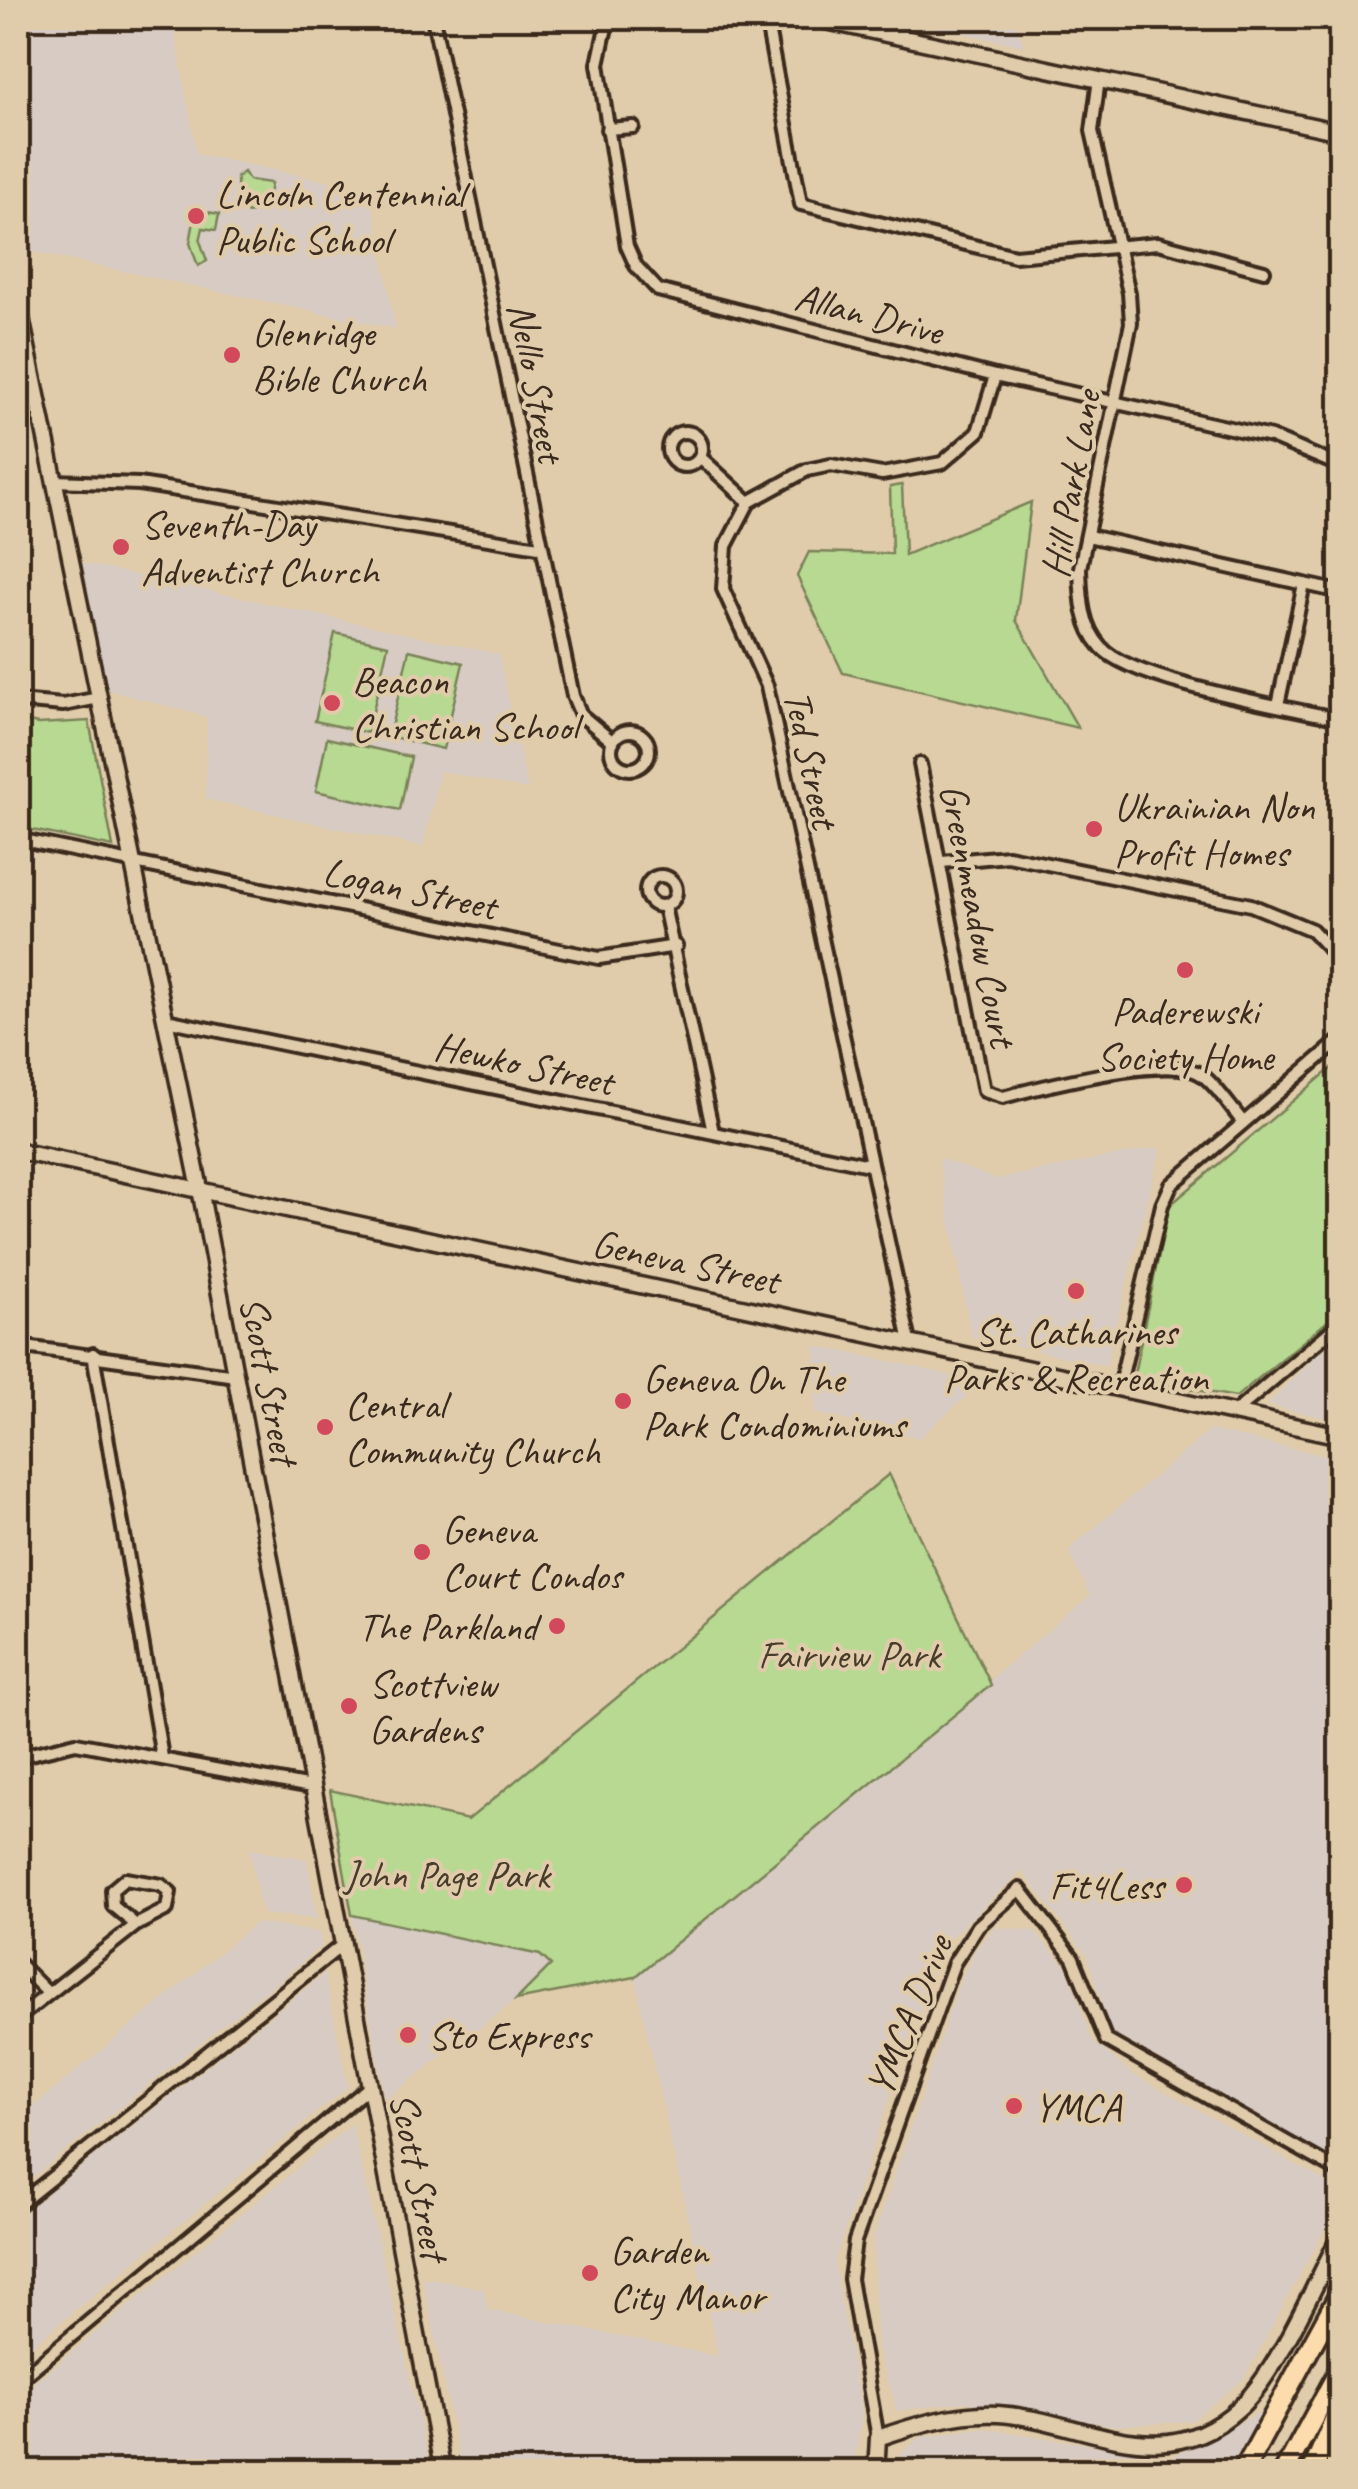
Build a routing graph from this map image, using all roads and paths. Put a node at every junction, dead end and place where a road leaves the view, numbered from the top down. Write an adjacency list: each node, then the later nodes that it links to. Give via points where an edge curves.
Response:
1 (433, 18): 19 (street, Nello Street)
2 (608, 18): 7 (street, Allan Drive, via 598,64)
3 (766, 18): 9 (street, via 800,204 1016,256)
4 (812, 18): 5 (main road)
5 (1100, 80): 8 (main road); 9 (street, Hill Park Lane, via 1092,131)
6 (633, 127): 7 (street)
7 (608, 129): 12 (street, Allan Drive, via 628,246 658,290)
8 (1340, 132)
9 (1119, 245): 10 (street, via 1158,243); 13 (street, Hill Park Lane, via 1130,323)
10 (1264, 271)
11 (18, 303): 16 (main road, Scott Street)
12 (996, 376): 13 (street, Allan Drive); 17 (street, via 978,432 942,463 882,474 831,465 807,470)
13 (1114, 402): 15 (street, Allan Drive, via 1271,437); 18 (street, Hill Park Lane)
14 (700, 458): 17 (street)
15 (1340, 466)
16 (54, 481): 19 (street, via 139,484); 22 (main road, Scott Street)
17 (749, 502): 39 (street, Ted Street, via 726,546 722,589 767,686)
18 (1088, 536): 20 (street); 24 (street, Hill Park Lane, via 1080,607 1109,656 1126,667)
19 (540, 547): 26 (street, Nello Street, via 573,696 582,715)
20 (1304, 584): 21 (street); 24 (street)
21 (1340, 592)
22 (99, 698): 23 (street, via 64,705); 29 (main road, Scott Street)
23 (18, 701)
24 (1278, 705): 25 (street, Hill Park Lane)
25 (1340, 719)
26 (613, 742)
27 (920, 764): 30 (street, Greenmeadow Court)
28 (18, 839): 29 (street, Logan Street)
29 (132, 862): 32 (street, Logan Street, via 599,958); 34 (main road, Scott Street)
30 (942, 862): 33 (street, via 1008,856 1252,905 1312,930); 36 (street, Greenmeadow Court, via 984,1092 1004,1097 1135,1070 1180,1068 1201,1074)
31 (664, 906): 32 (street)
32 (676, 946): 37 (street)
33 (1340, 960)
34 (166, 1020): 37 (street, Hewko Street); 40 (main road, Scott Street)
35 (1340, 1040): 36 (street)
36 (1243, 1122): 46 (street, via 1171,1185)
37 (713, 1132): 39 (street, Hewko Street)
38 (18, 1151): 40 (main road, Geneva Street)
39 (869, 1165): 42 (street, Ted Street)
40 (200, 1189): 42 (main road, Geneva Street); 45 (main road, Scott Street)
41 (1340, 1323): 47 (street)
42 (910, 1342): 46 (main road, Geneva Street)
43 (18, 1346): 44 (street)
44 (92, 1354): 45 (street); 51 (street)
45 (236, 1376): 52 (main road, Scott Street)
46 (1119, 1388): 47 (main road, Geneva Street)
47 (1234, 1412): 48 (main road, Geneva Street)
48 (1340, 1436)
49 (18, 1714): 50 (street)
50 (21, 1756): 51 (street, via 76,1744)
51 (162, 1757): 52 (street)
52 (311, 1787): 54 (main road, Scott Street)
53 (136, 1924): 53 (street, via 113,1906 112,1890 125,1878 170,1892 167,1909); 56 (street)
54 (342, 1945): 58 (main road, Scott Street); 60 (street)
55 (18, 1963): 56 (street)
56 (48, 1993): 57 (street)
57 (18, 2018)
58 (369, 2086): 64 (street); 67 (main road, Scott Street)
59 (1340, 2172): 66 (street, YMCA Drive, via 1106,2040 1073,1958 1020,1889 978,1926 954,1964 855,2242 850,2280)
60 (18, 2205)
61 (1340, 2236): 66 (main road, via 1259,2385 1238,2409 1188,2438 1139,2445 997,2414 950,2418)
62 (1340, 2293): 69 (highway)
63 (1340, 2369): 70 (highway)
64 (18, 2381)
65 (1340, 2406): 71 (highway)
66 (878, 2438): 68 (main road)
67 (443, 2472)
68 (876, 2472)
69 (1240, 2472)
70 (1284, 2472)
71 (1312, 2472)

